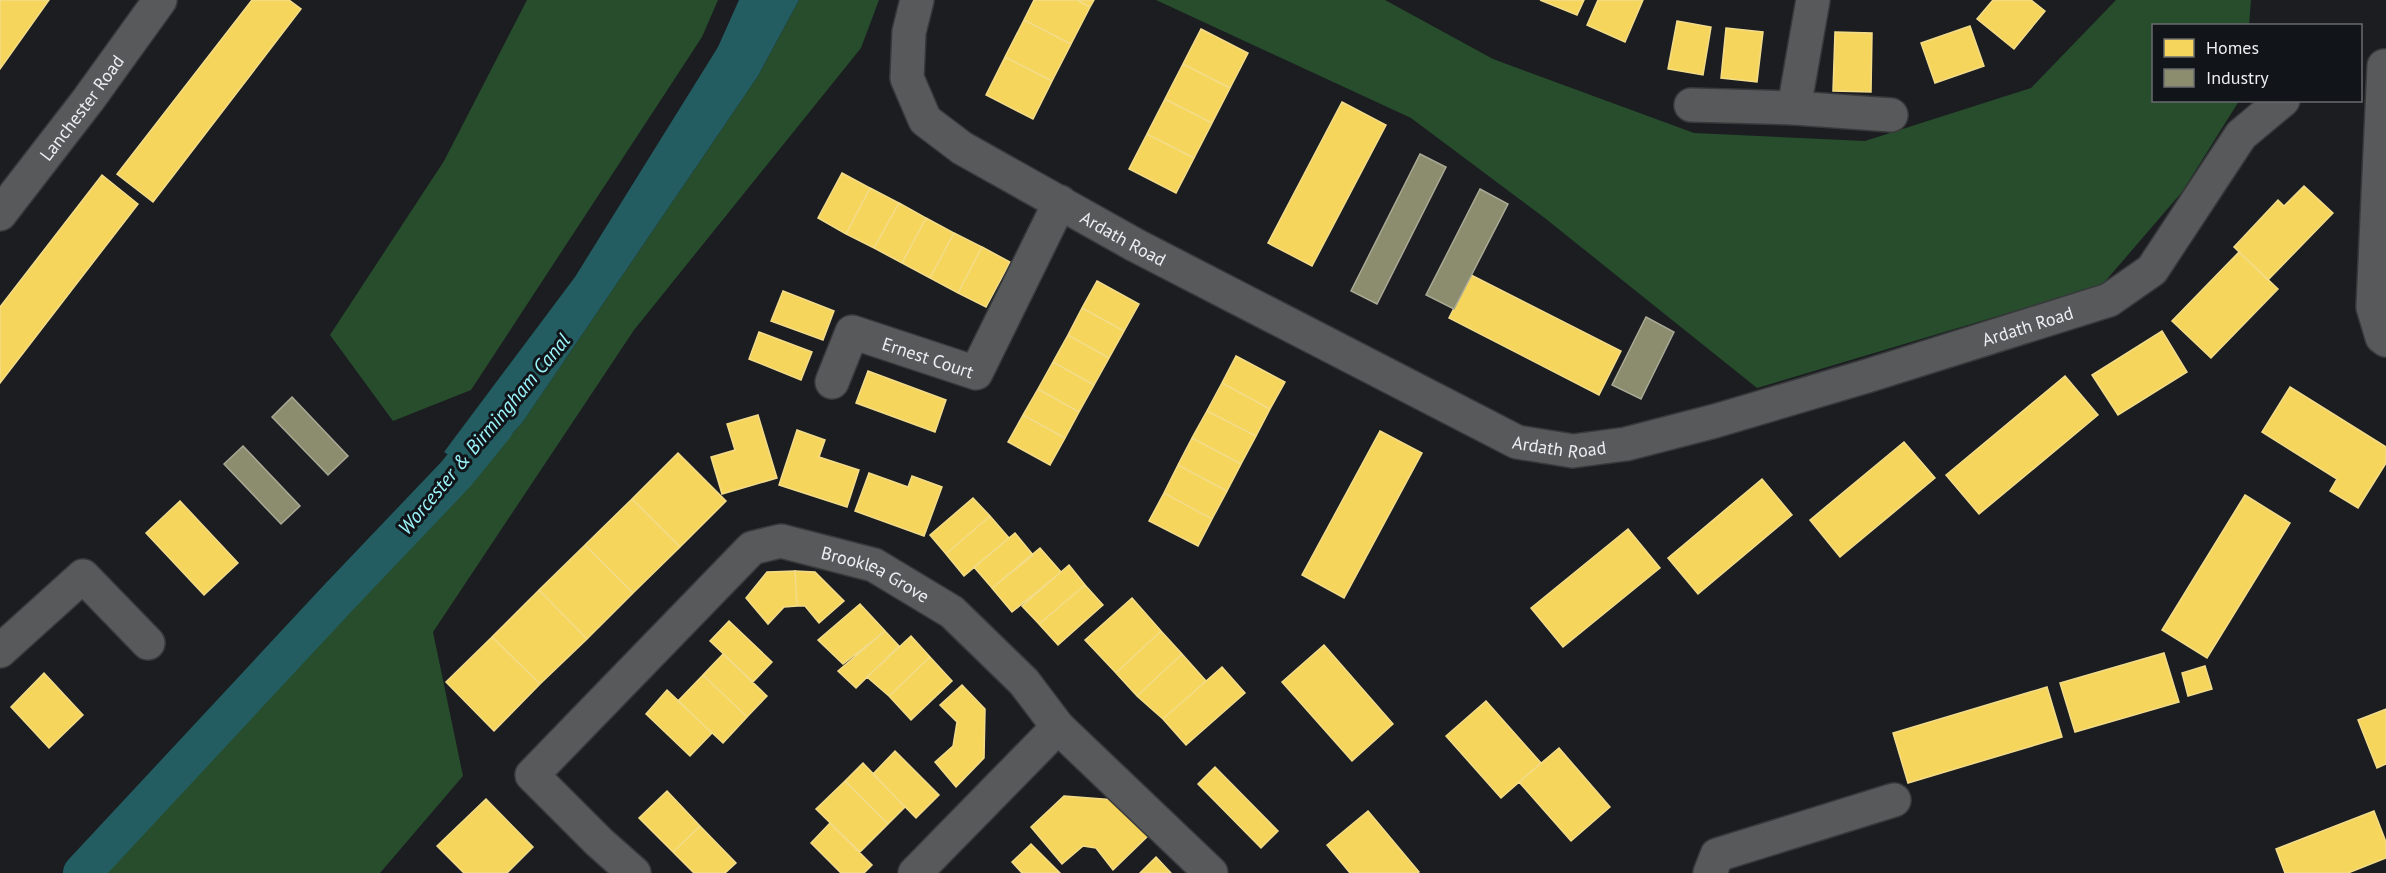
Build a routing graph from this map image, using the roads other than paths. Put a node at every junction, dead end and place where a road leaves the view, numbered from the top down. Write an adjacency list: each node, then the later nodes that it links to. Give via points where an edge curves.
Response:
1 (160, 0): 10 (street, Lanchester Road)
2 (917, 0): 9 (street, Ardath Road, via 909,32 907,78 925,120 962,148)
3 (1813, 0): 7 (street)
4 (2377, 67): 11 (street, via 2373,307)
5 (2281, 102): 9 (street, Ardath Road, via 2241,135 2152,270 2109,300 1715,421 1626,444 1573,451 1517,442 1135,245)
6 (1691, 105): 7 (street)
7 (1794, 108): 8 (street)
8 (1891, 115)
9 (1060, 202): 12 (street, Ernest Court, via 976,373 852,332)
10 (0, 214)
11 (2386, 340)
12 (832, 382)
13 (148, 643): 14 (street, via 83,576)
14 (0, 651)
15 (1058, 727): 17 (street, Brooklea Grove, via 1024,682 952,612 874,566 781,541 752,548 532,775); 18 (street); 19 (street, Brooklea Grove)
16 (1894, 800): 20 (street, via 1717,855)
17 (634, 873)
18 (915, 873)
19 (1211, 873)
20 (1710, 873)

